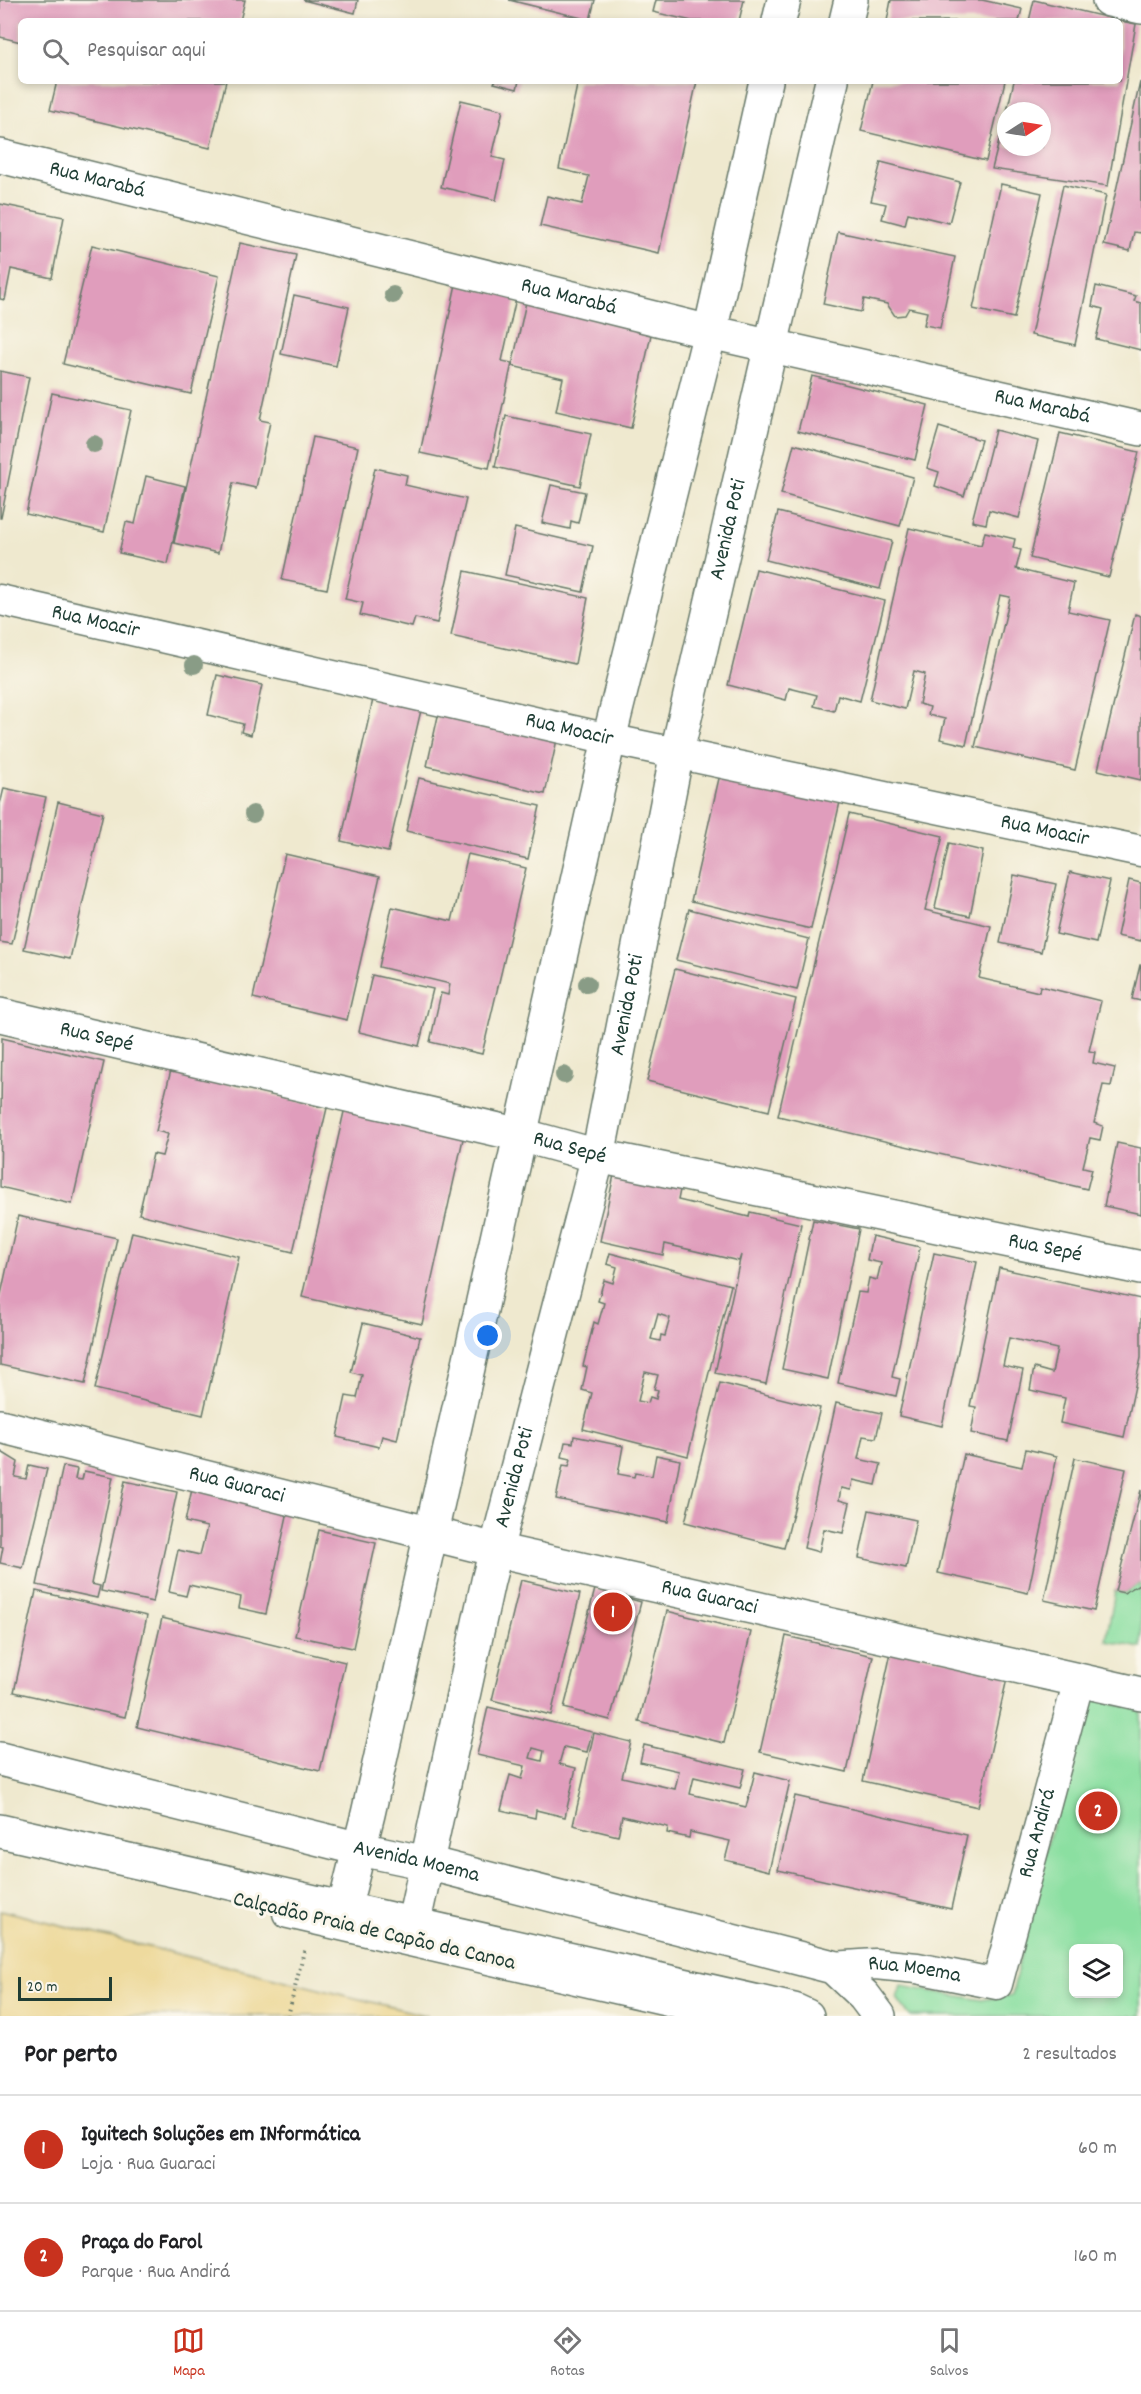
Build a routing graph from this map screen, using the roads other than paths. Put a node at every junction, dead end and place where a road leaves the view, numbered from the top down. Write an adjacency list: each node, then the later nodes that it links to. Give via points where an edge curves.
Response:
1 (784, 0): 5 (main road)
2 (851, 0): 6 (main road)
3 (1109, 0): 4 (main road)
4 (1141, 7)
5 (780, 18)
6 (847, 18)
7 (765, 84): 10 (main road)
8 (831, 84): 11 (main road, Avenida Poti)
9 (0, 156): 10 (main road, Rua Marabá)
10 (710, 332): 11 (main road, Rua Marabá); 14 (main road)
11 (770, 344): 12 (main road, Rua Marabá); 15 (main road, Avenida Poti)
12 (1141, 429)
13 (0, 600): 14 (street, Rua Moacir)
14 (609, 739): 15 (street, Rua Moacir); 18 (main road)
15 (677, 752): 16 (street, Rua Moacir); 19 (main road, Avenida Poti)
16 (1141, 851)
17 (0, 1015): 18 (main road, Rua Sepé)
18 (522, 1135): 19 (main road, Rua Sepé); 22 (main road)
19 (598, 1156): 20 (main road, Rua Sepé); 23 (main road, Avenida Poti)
20 (1141, 1268)
21 (0, 1426): 22 (main road, Rua Guaraci)
22 (429, 1534): 23 (main road, Rua Guaraci); 29 (main road)
23 (496, 1550): 24 (main road, Rua Guaraci); 30 (main road, Avenida Poti)
24 (1079, 1680): 25 (main road, Rua Guaraci); 34 (street, Rua Andirá)
25 (1141, 1694)
26 (0, 1759): 29 (main road, Avenida Moema)
27 (0, 1831): 31 (main road)
28 (0, 1846): 36 (street, Calçadão Praia de Capão da Canoa)
29 (360, 1849): 30 (main road, Avenida Moema); 31 (main road)
30 (427, 1863): 32 (main road, Avenida Poti); 33 (main road, Avenida Moema)
31 (344, 1909): 32 (main road)
32 (412, 1926): 35 (main road)
33 (833, 1968): 34 (street, Rua Moema, via 875,1964 906,1967); 37 (main road, via 864,1996)
34 (997, 1984)
35 (800, 2013)
36 (748, 2016)
37 (879, 2016)

